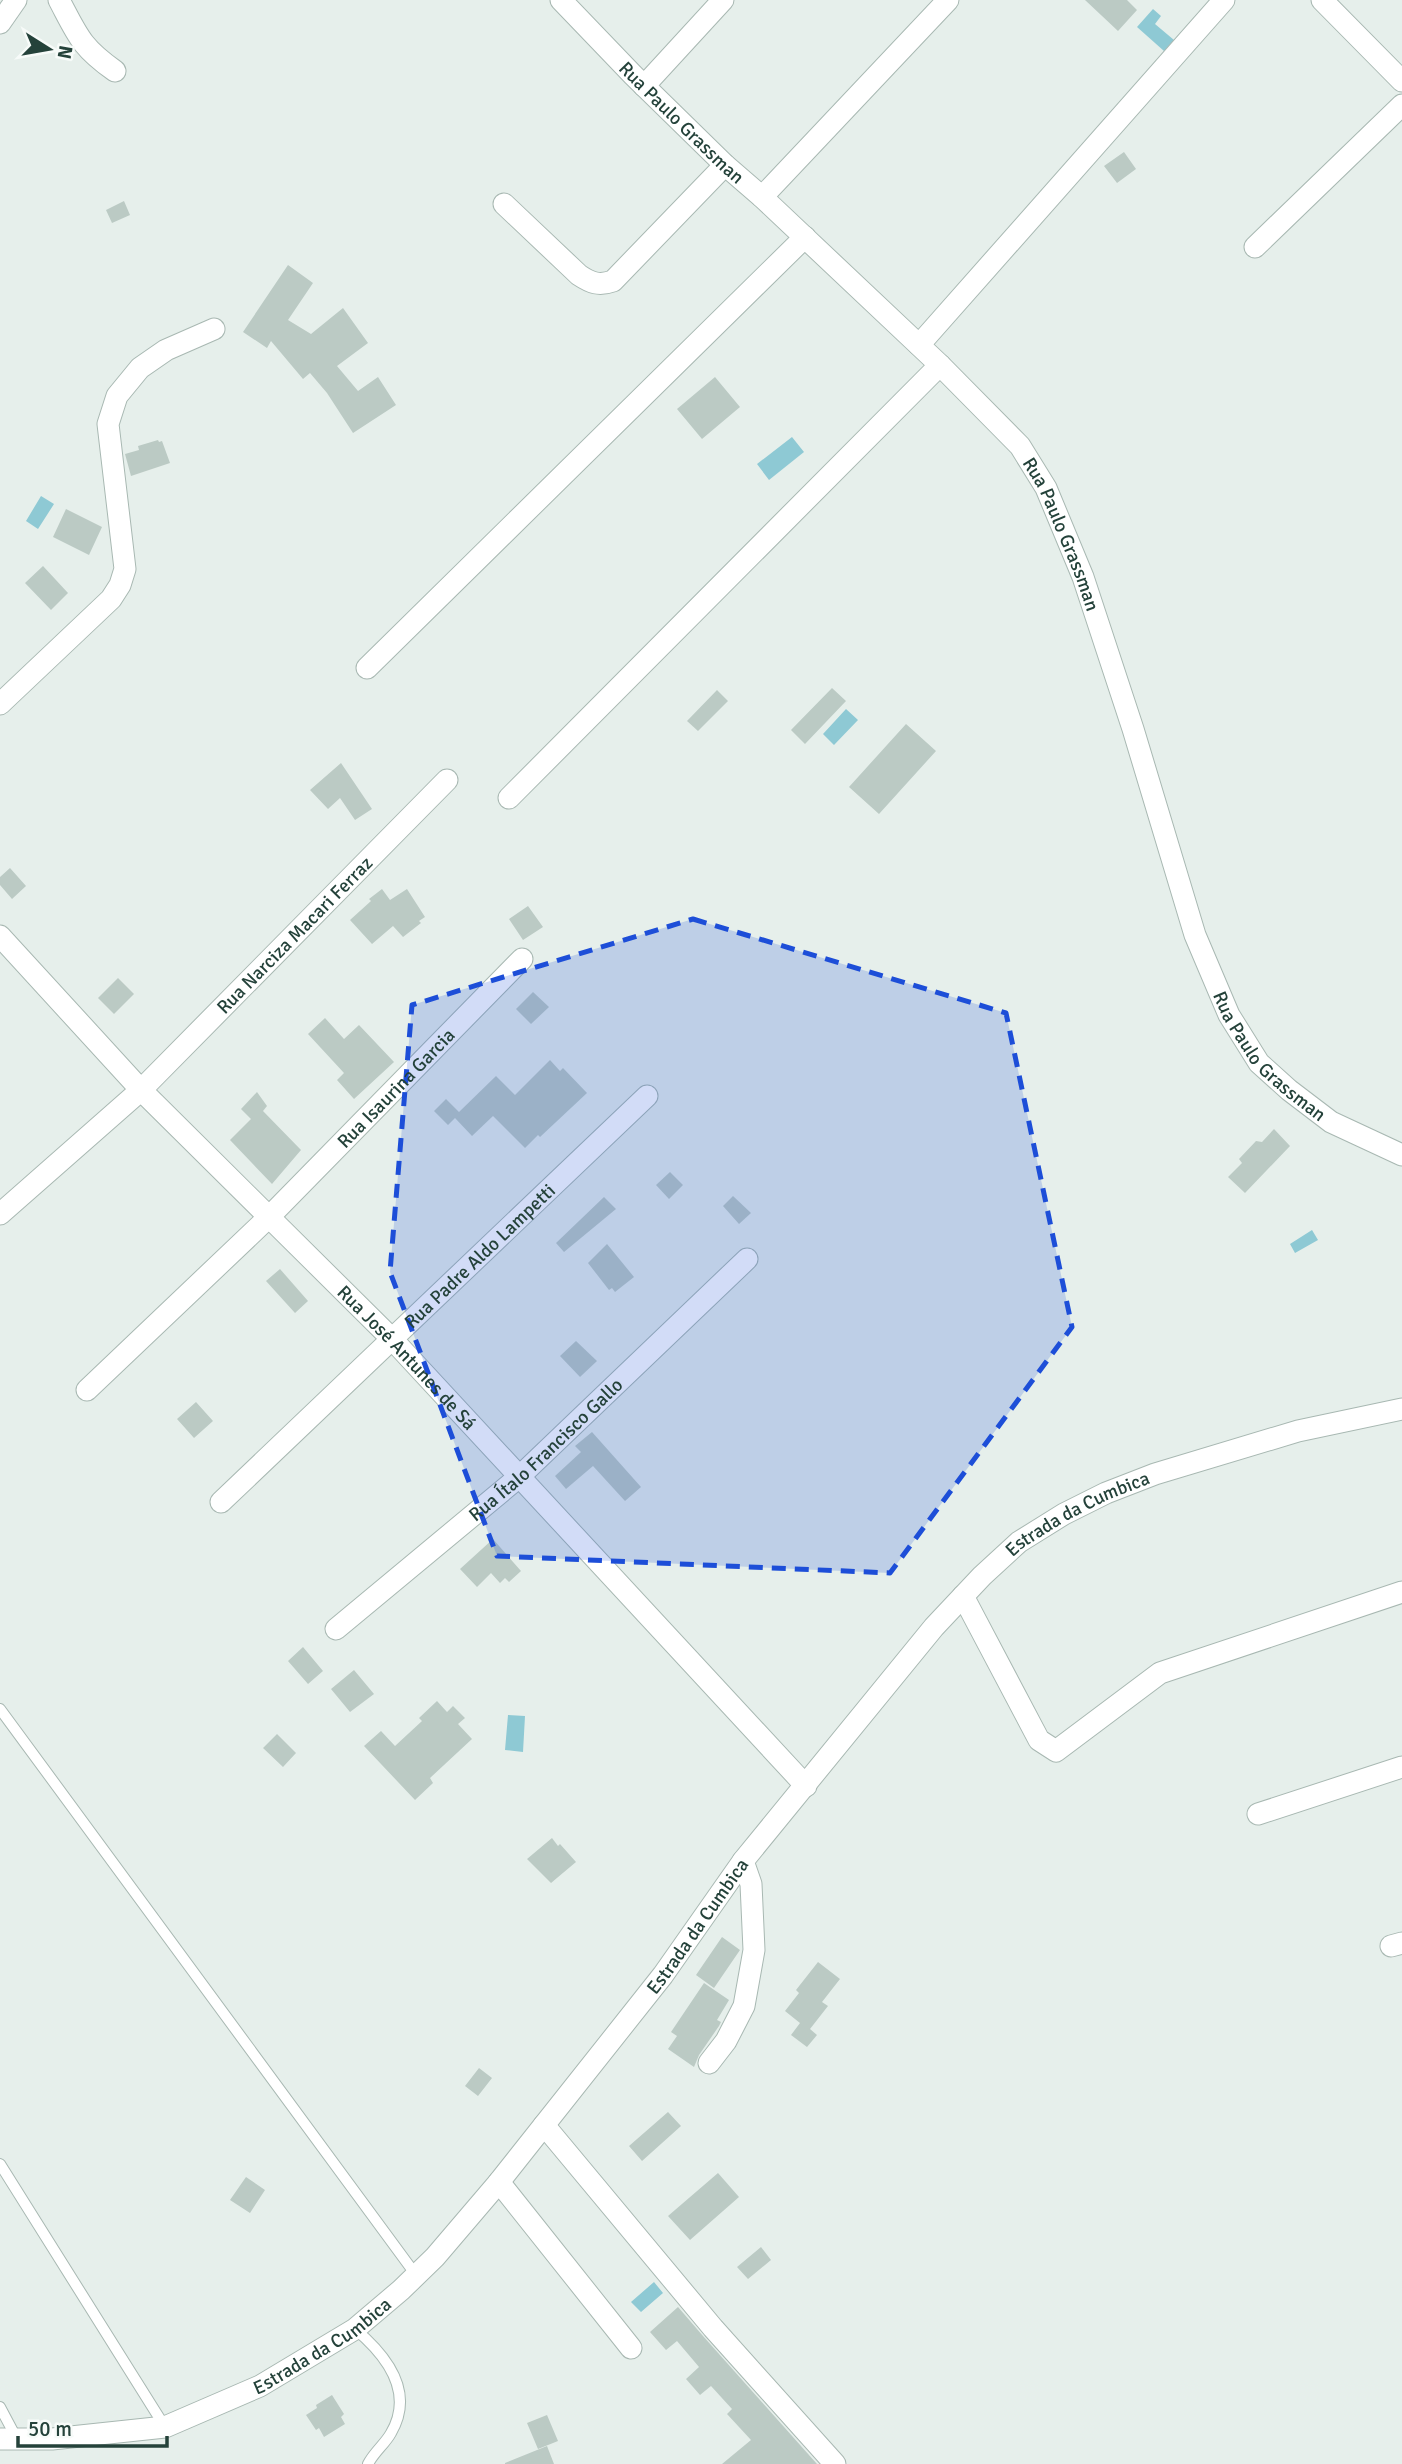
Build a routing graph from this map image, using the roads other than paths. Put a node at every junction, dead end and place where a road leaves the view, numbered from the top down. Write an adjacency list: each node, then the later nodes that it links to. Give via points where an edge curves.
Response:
1 (16, 0): 8 (street)
2 (59, 0): 9 (street, via 82,44)
3 (561, 0): 11 (street, Rua Paulo Grassman)
4 (723, 0): 11 (street)
5 (947, 0): 14 (street)
6 (1224, 0): 19 (street)
7 (1322, 0): 10 (street)
8 (0, 23)
9 (115, 71)
10 (1402, 81)
11 (644, 86): 13 (street, Rua Paulo Grassman)
12 (1402, 105): 17 (street)
13 (725, 165): 14 (street, Rua Paulo Grassman); 15 (street, via 613,281 601,285 579,275)
14 (762, 197): 16 (street, Rua Paulo Grassman)
15 (504, 204)
16 (805, 237): 19 (street, Rua Paulo Grassman); 21 (street)
17 (1255, 247)
18 (214, 329): 22 (street, via 166,350 140,368 117,396 108,424 125,569 120,585 111,599)
19 (919, 345): 20 (street, Rua Paulo Grassman)
20 (940, 365): 24 (street); 29 (street, Rua Paulo Grassman, via 1020,446 1046,488 1087,590 1195,935 1229,1015 1259,1063 1289,1090 1331,1122)
21 (367, 668)
22 (0, 704)
23 (447, 780): 27 (street, Rua Narciza Macari Ferraz)
24 (509, 798)
25 (1, 940): 27 (street, Rua José Antunes de Sá)
26 (522, 959): 31 (street, Rua Isaurina Garcia)
27 (141, 1090): 30 (street, Rua Narciza Macari Ferraz); 31 (street, Rua José Antunes de Sá)
28 (647, 1096): 33 (street, Rua Padre Aldo Lampetti)
29 (1402, 1155)
30 (0, 1214)
31 (270, 1216): 33 (street, Rua José Antunes de Sá); 34 (street, Rua Isaurina Garcia)
32 (747, 1259): 36 (street, Rua Ítalo Francisco Gallo)
33 (392, 1339): 36 (street, Rua José Antunes de Sá); 37 (street, Rua Padre Aldo Lampetti)
34 (87, 1391)
35 (1402, 1409): 39 (street, Estrada da Cumbica, via 1298,1432 1106,1493 1019,1542)
36 (519, 1476): 40 (street, Rua Ítalo Francisco Gallo); 43 (street, Rua José Antunes de Sá)
37 (220, 1502)
38 (1402, 1592): 39 (street, via 1160,1673 1056,1751 1039,1740)
39 (963, 1596): 43 (street, Estrada da Cumbica)
40 (336, 1629)
41 (0, 1709): 50 (lane)
42 (1402, 1767): 44 (street)
43 (806, 1786): 45 (street, Estrada da Cumbica)
44 (1258, 1814)
45 (743, 1861): 46 (street, via 751,1884 754,1950 744,2006); 47 (street, Estrada da Cumbica, via 663,1975)
46 (709, 2063)
47 (544, 2125): 49 (street, Estrada da Cumbica); 57 (street, via 713,2328)
48 (0, 2164): 54 (lane)
49 (499, 2182): 50 (street, Estrada da Cumbica); 52 (street)
50 (416, 2275): 51 (street, Estrada da Cumbica)
51 (355, 2329): 54 (street, Estrada da Cumbica, via 260,2386); 56 (lane, via 393,2372 401,2400 391,2434)
52 (631, 2348)
53 (0, 2407): 55 (lane)
54 (165, 2427): 55 (street, Estrada da Cumbica)
55 (8, 2439)
56 (368, 2464)
57 (835, 2464)

